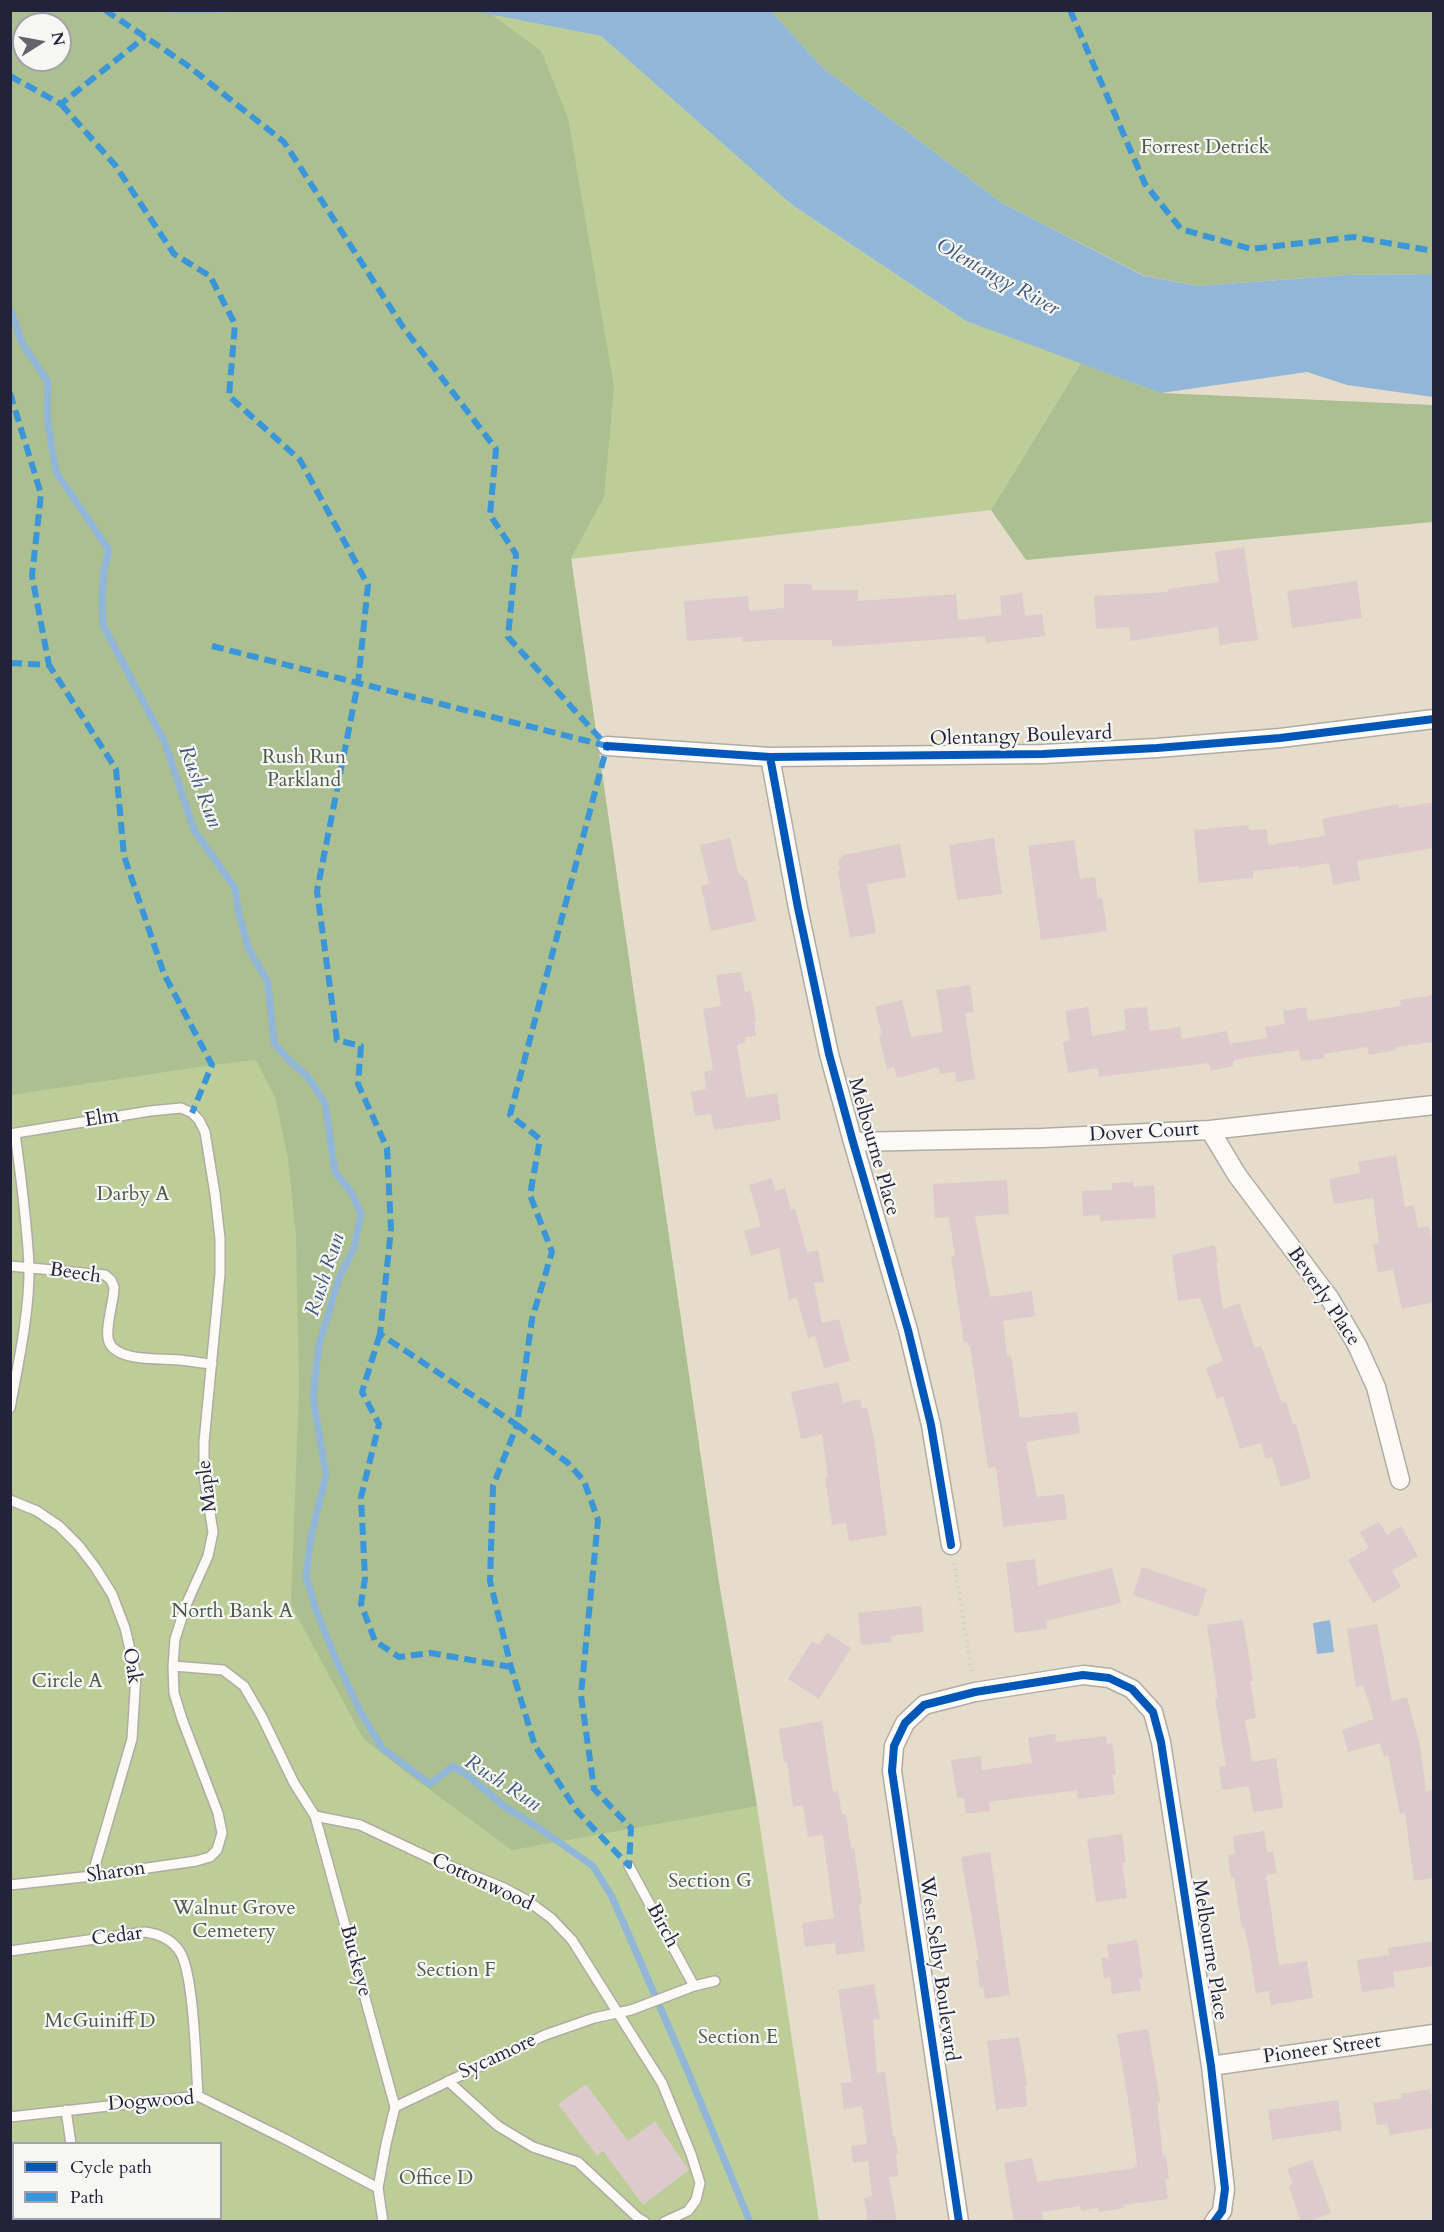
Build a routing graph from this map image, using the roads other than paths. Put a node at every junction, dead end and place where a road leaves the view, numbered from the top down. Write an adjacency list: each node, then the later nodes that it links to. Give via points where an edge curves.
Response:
1 (1434, 719): 3 (street, Olentangy Boulevard, via 1157,748 1043,754)
2 (608, 746): 3 (street, Olentangy Boulevard)
3 (770, 757): 8 (street, Melbourne Place, via 805,941)
4 (1434, 1105): 6 (street, Dover Court)
5 (192, 1113): 7 (lane, Elm, via 181,1108 150,1111); 11 (lane, Maple, via 205,1132 220,1239)
6 (1210, 1130): 8 (street, Dover Court); 13 (street, Beverly Place, via 1237,1175 1330,1299 1357,1345 1376,1387)
7 (13, 1133): 10 (lane)
8 (853, 1142): 15 (street, Melbourne Place, via 931,1425)
9 (10, 1266): 10 (lane, Beech)
10 (29, 1267): 11 (lane, Beech, via 105,1275 111,1280 114,1295 109,1343 124,1355); 12 (lane)
11 (212, 1364): 16 (lane, Maple, via 204,1464 213,1532 208,1556 175,1639)
12 (10, 1408)
13 (1400, 1480)
14 (10, 1500): 21 (lane, Oak, via 59,1526 95,1567 112,1594 125,1628 136,1675 132,1739)
15 (951, 1545)
16 (173, 1666): 18 (lane, via 223,1670 244,1686); 19 (lane, Maple, via 174,1693 218,1813 222,1833)
17 (905, 1724): 28 (street, Melbourne Place, via 924,1705 975,1692 1083,1675 1109,1678 1132,1689 1153,1712 1161,1742); 39 (street, West Selby Boulevard, via 894,1746 892,1771)
18 (315, 1816): 26 (lane, Cottonwood, via 360,1826 528,1901 572,1940); 31 (lane, Buckeye)
19 (218, 1850): 21 (lane, Sharon, via 196,1861)
20 (629, 1866): 25 (lane, Birch)
21 (92, 1876): 22 (lane, Sharon)
22 (10, 1885)
23 (10, 1951): 30 (lane, Cedar, via 145,1932 159,1934 170,1942 182,1955 188,1984)
24 (715, 1981): 25 (lane, Sycamore)
25 (694, 1986): 26 (lane, Sycamore)
26 (617, 2013): 29 (lane, Sycamore, via 545,2035); 38 (lane, Cottonwood, via 662,2084 700,2183 696,2200 688,2211)
27 (1434, 2034): 28 (street, Pioneer Street)
28 (1211, 2066): 40 (street, Melbourne Place, via 1225,2189 1222,2211)
29 (448, 2081): 31 (lane, Sycamore); 37 (lane, via 498,2126 533,2147 578,2162)
30 (198, 2096): 32 (lane, Dogwood); 35 (lane, Dogwood)
31 (395, 2107): 35 (lane)
32 (66, 2110): 33 (lane, Dogwood); 34 (lane)
33 (10, 2117)
34 (71, 2142)
35 (378, 2188): 36 (lane)
36 (383, 2222)
37 (645, 2222)
38 (664, 2222)
39 (959, 2222)
40 (1214, 2222)

